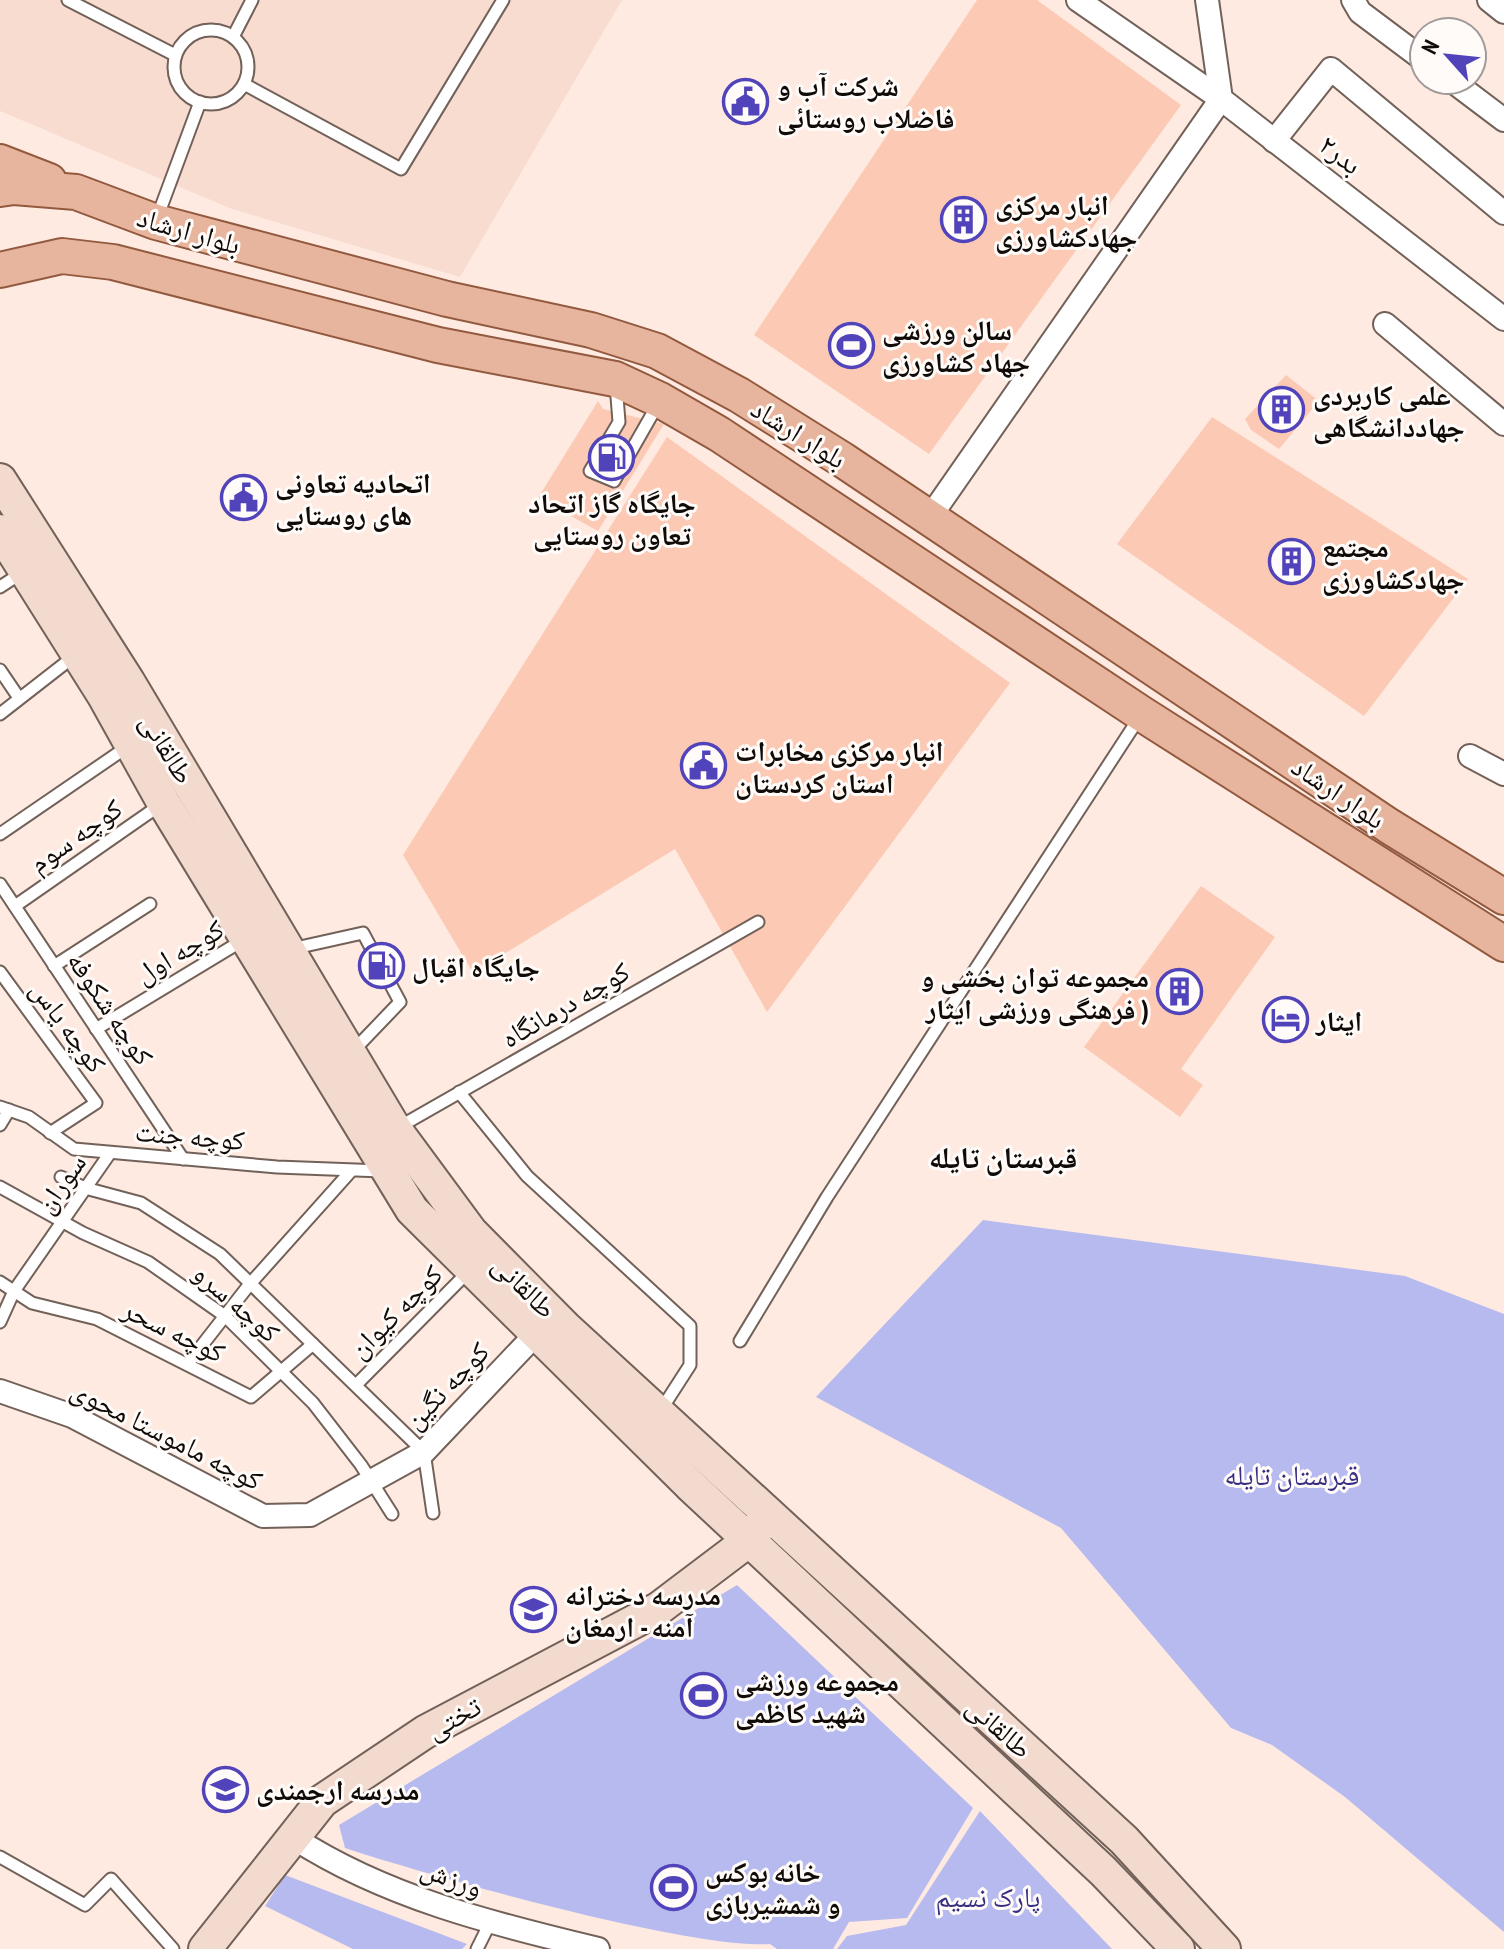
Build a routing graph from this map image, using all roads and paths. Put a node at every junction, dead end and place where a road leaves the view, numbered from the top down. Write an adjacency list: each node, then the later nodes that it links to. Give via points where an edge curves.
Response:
1 (68, 0): 11 (lane)
2 (252, 0): 9 (lane)
3 (503, 0): 12 (lane, via 401,169)
4 (1078, 0): 14 (street, بدر۲)
5 (1353, 0): 10 (street, via 1360,12)
6 (1489, 0): 8 (street)
7 (1205, 1): 14 (street)
8 (1504, 12)
9 (233, 37): 11 (lane, via 199,31); 12 (lane, via 247,58)
10 (1408, 48)
11 (175, 55): 15 (lane, via 176,79 189,97)
12 (244, 84): 15 (lane, via 225,101)
13 (1472, 96): 16 (street)
14 (1221, 99): 17 (street, بدر۲); 31 (street)
15 (200, 102): 22 (lane)
16 (1504, 120)
17 (1274, 141): 21 (street, via 1331,69); 25 (street, بدر۲)
18 (0, 162): 20 (main road)
19 (0, 189): 20 (main road, بلوار ارشاد)
20 (76, 192): 22 (main road, بلوار ارشاد)
21 (1504, 213)
22 (156, 222): 24 (main road); 31 (main road, بلوار ارشاد, via 657,351 739,395)
23 (0, 270): 24 (main road, بلوار ارشاد, via 62,256)
24 (147, 271): 27 (main road, بلوار ارشاد, via 438,345)
25 (1504, 319)
26 (1385, 324): 29 (street)
27 (615, 379): 28 (main road, بلوار ارشاد); 28 (lane, via 619,422 590,471 614,481)
28 (660, 400): 38 (main road, بلوار ارشاد)
29 (1504, 424)
30 (0, 480): 34 (main road, طالقانی)
31 (930, 517): 35 (main road, بلوار ارشاد)
32 (0, 531): 33 (main road, طالقانی)
33 (12, 579): 34 (main road, طالقانی)
34 (77, 636): 37 (lane); 40 (main road, طالقانی); 52 (main road, طالقانی)
35 (1141, 660): 38 (main road); 46 (main road, بلوار ارشاد)
36 (0, 670): 37 (lane)
37 (19, 698): 39 (lane)
38 (1129, 705): 51 (main road, بلوار ارشاد); 77 (lane)
39 (0, 714)
40 (131, 744): 43 (main road, طالقانی); 44 (lane)
41 (1470, 756): 42 (street)
42 (1504, 774)
43 (163, 802): 48 (lane, کوچه سوم); 50 (main road, طالقانی)
44 (0, 834)
45 (0, 884): 48 (lane, کوچه شکوفه)
46 (1504, 897)
47 (150, 904): 53 (lane)
48 (15, 906): 53 (lane, کوچه شکوفه)
49 (758, 922): 57 (lane, کوچه درمانگاه)
50 (246, 938): 55 (lane, کوچه اول); 65 (main road, طالقانی)
51 (1504, 944)
52 (288, 949): 56 (main road, طالقانی); 56 (lane, via 363,933 400,1002)
53 (54, 966): 55 (lane, کوچه شکوفه)
54 (0, 972): 61 (lane, کوچه یاس, via 96,1103)
55 (96, 1029): 63 (lane, کوچه شکوفه)
56 (350, 1054): 60 (main road, طالقانی)
57 (459, 1092): 60 (lane, کوچه درمانگاه); 83 (lane, via 527,1176 690,1326 690,1365)
58 (5, 1109): 59 (lane); 61 (lane, کوچه جنت, via 29,1117)
59 (0, 1125)
60 (395, 1129): 83 (main road, طالقانی, via 471,1232)
61 (50, 1133): 62 (lane, کوچه جنت, via 74,1149)
62 (110, 1153): 63 (lane, کوچه جنت); 68 (lane, سوران)
63 (183, 1159): 64 (lane, کوچه جنت)
64 (351, 1171): 65 (lane, کوچه جنت); 72 (lane)
65 (387, 1171): 70 (main road, طالقانی, via 412,1210)
66 (61, 1177): 68 (lane)
67 (0, 1187): 69 (lane, کوچه سرو)
68 (85, 1188): 69 (lane, سوران); 72 (lane, via 141,1203 220,1254)
69 (62, 1222): 73 (lane, سوران); 74 (lane, کوچه سرو, via 148,1262)
70 (469, 1270): 76 (main road, طالقانی); 81 (lane, کوچه کیوان)
71 (0, 1282): 73 (lane, کوچه سحر)
72 (249, 1285): 74 (lane); 78 (lane)
73 (14, 1291): 75 (lane, سوران); 79 (lane, کوچه سحر, via 32,1303 97,1319)
74 (225, 1316): 79 (lane); 80 (lane, کوچه سرو)
75 (0, 1322)
76 (535, 1335): 84 (street, کوچه نگین); 90 (main road, طالقانی)
77 (740, 1341)
78 (313, 1344): 80 (lane, کوچه سحر); 81 (lane)
79 (189, 1362): 80 (lane, کوچه سحر, via 251,1397)
80 (280, 1372): 85 (lane, کوچه سرو, via 313,1403)
81 (356, 1385): 84 (lane)
82 (0, 1391): 88 (street, کوچه ماموستا محوی, via 72,1416 263,1516)
83 (659, 1414): 89 (main road, طالقانی)
84 (424, 1452): 85 (street, کوچه نگین); 86 (lane)
85 (372, 1482): 87 (lane, کوچه سرو); 88 (street, کوچه نگین)
86 (433, 1513)
87 (392, 1514)
88 (310, 1515)
89 (768, 1516): 90 (main road, تختی); 99 (main road, طالقانی, via 1124,1840)
90 (748, 1541): 91 (main road, تختی, via 658,1609 425,1732 322,1801); 98 (main road, طالقانی, via 1103,1871)
91 (294, 1838): 93 (street, ورزش, via 340,1867); 95 (main road, تختی)
92 (0, 1857): 94 (lane, via 85,1905 111,1879)
93 (490, 1923): 96 (lane); 97 (street, ورزش)
94 (173, 1949)
95 (205, 1949)
96 (477, 1949)
97 (598, 1949)
98 (1178, 1949)
99 (1224, 1949)

